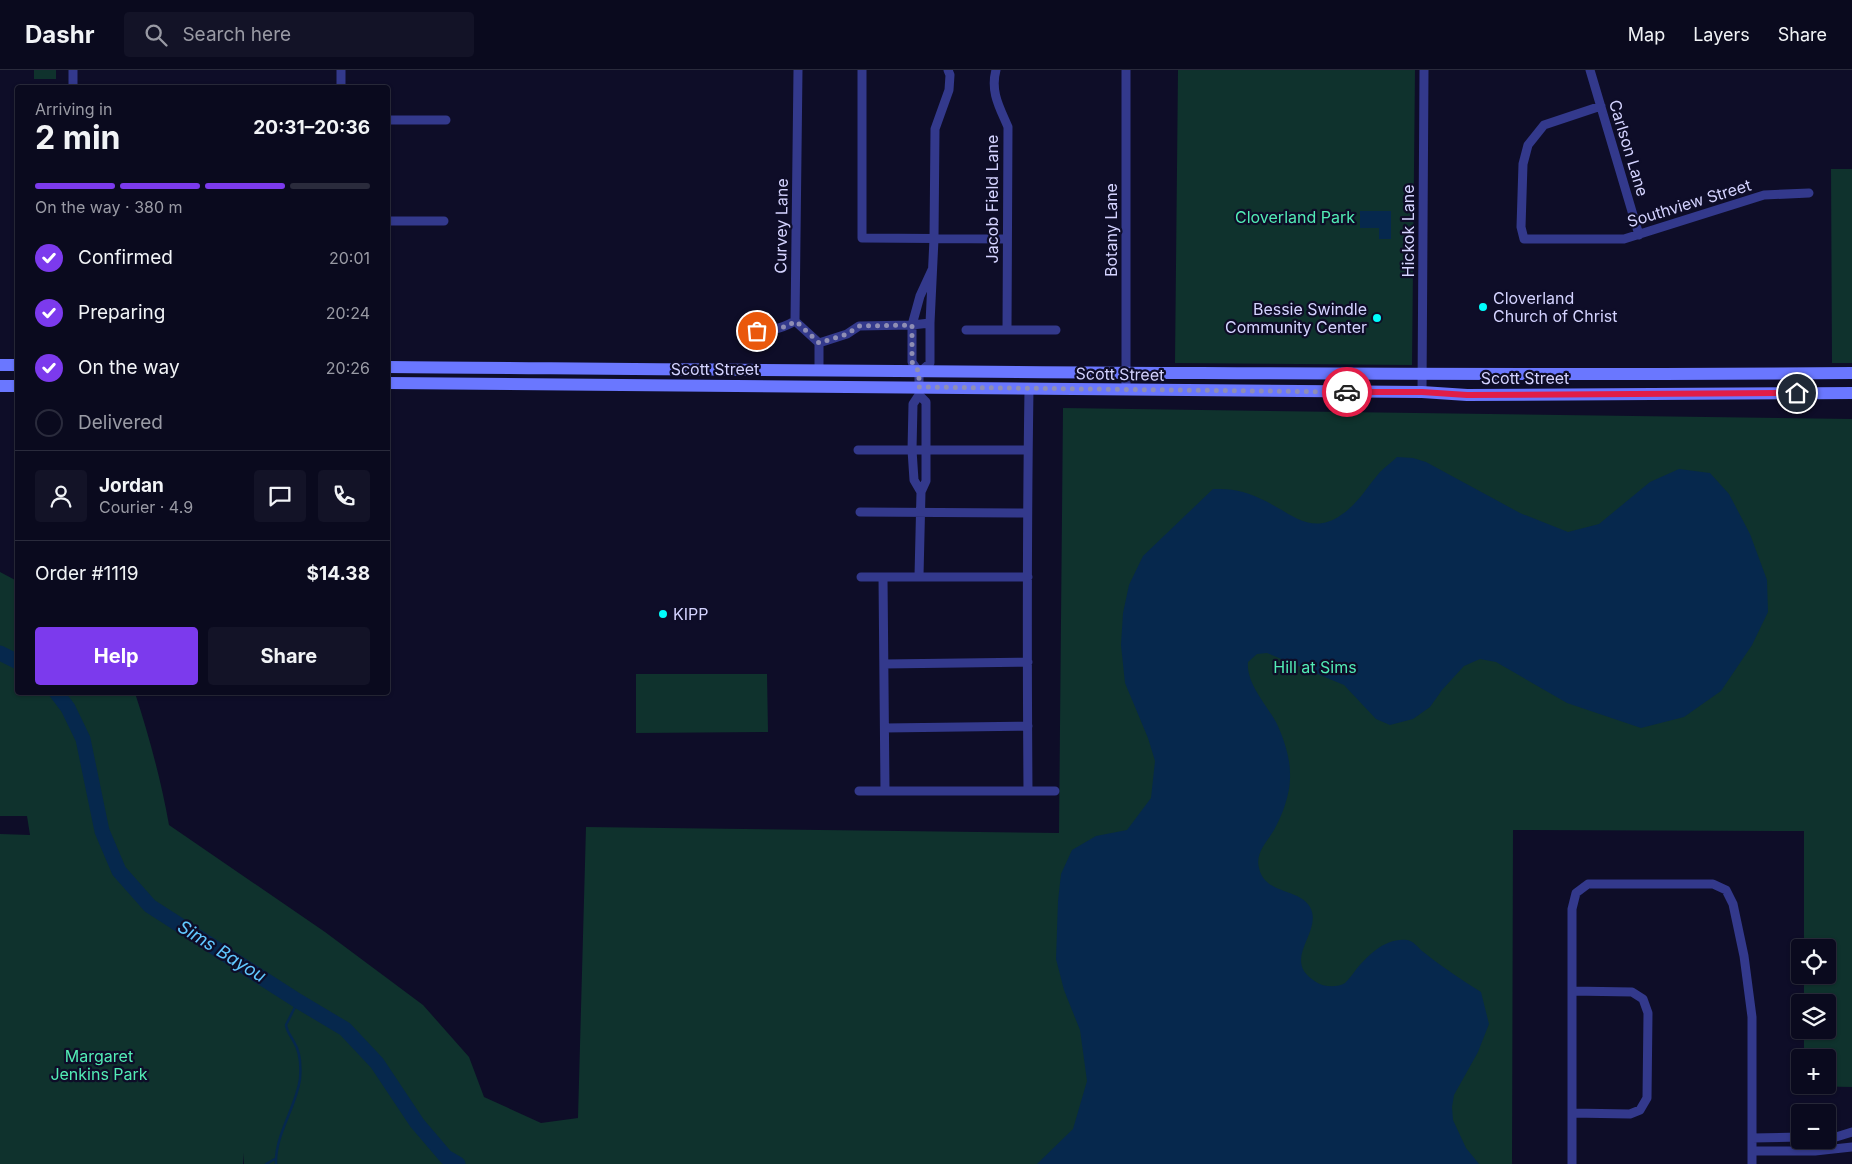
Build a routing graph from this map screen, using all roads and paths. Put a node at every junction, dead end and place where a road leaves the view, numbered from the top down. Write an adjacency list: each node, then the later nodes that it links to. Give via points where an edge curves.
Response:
1 (74, 70): 10 (street)
2 (341, 70): 11 (street)
3 (798, 70): 22 (street, Curvey Lane)
4 (862, 70): 19 (street, via 862,238)
5 (948, 70): 19 (street, via 949,90 935,129)
6 (996, 70): 20 (street, Jacob Field Lane, via 994,94 1008,127)
7 (1126, 70): 38 (street, Botany Lane)
8 (1424, 70): 41 (street, Hickok Lane)
9 (1590, 70): 12 (street, Carlson Lane)
10 (73, 85)
11 (341, 85)
12 (1601, 106): 18 (street, Carlson Lane); 18 (street, Southview Street, via 1544,124 1528,145 1523,164 1521,227 1524,239 1624,239)
13 (390, 120): 14 (street)
14 (446, 120)
15 (1809, 193): 18 (street, Southview Street, via 1764,195)
16 (390, 221): 17 (street)
17 (444, 221)
18 (1639, 235)
19 (934, 239): 20 (street); 21 (street)
20 (1007, 239): 26 (street, Jacob Field Lane)
21 (932, 270): 23 (street); 24 (street)
22 (796, 321): 28 (street, via 772,331); 29 (street)
23 (930, 323): 24 (street); 36 (street, via 930,363)
24 (912, 325): 29 (street, via 859,326 847,334); 36 (street, via 912,362)
25 (966, 330): 26 (street)
26 (1007, 330): 27 (street)
27 (1056, 330)
28 (742, 331)
29 (819, 343): 35 (street)
30 (0, 365): 31 (main road)
31 (15, 365)
32 (390, 367): 33 (main road, Scott Street)
33 (606, 369): 34 (main road, Scott Street); 43 (main road)
34 (740, 370): 35 (main road, Scott Street); 46 (main road)
35 (819, 371): 36 (main road, Scott Street)
36 (919, 372): 38 (main road, Scott Street); 49 (street)
37 (1852, 372): 39 (main road, Scott Street)
38 (1126, 373): 40 (main road, Scott Street); 48 (street, Botany Lane)
39 (1797, 373): 41 (main road, Scott Street); 52 (main road)
40 (1273, 374): 41 (main road, Scott Street); 50 (main road)
41 (1422, 375): 51 (street, Hickok Lane)
42 (390, 383): 43 (main road, Scott Street)
43 (606, 385): 46 (main road, Scott Street)
44 (0, 386): 45 (main road)
45 (15, 386)
46 (740, 386): 49 (main road, Scott Street)
47 (1029, 389): 48 (main road, Scott Street); 49 (main road, Scott Street); 59 (street)
48 (1126, 390): 50 (main road, Scott Street)
49 (919, 391): 54 (street, via 913,404); 55 (street, via 926,402)
50 (1273, 391): 51 (main road, Scott Street)
51 (1422, 392): 52 (main road, Scott Street, via 1467,395)
52 (1797, 393): 53 (main road, Scott Street)
53 (1852, 393)
54 (912, 427): 55 (street); 57 (street)
55 (927, 427): 58 (street)
56 (858, 450): 57 (street)
57 (912, 450): 58 (street); 60 (street, via 914,480)
58 (927, 450): 59 (street); 60 (street, via 926,480)
59 (1028, 450): 63 (street)
60 (921, 492): 62 (street)
61 (860, 512): 62 (street)
62 (920, 513): 63 (street); 64 (street)
63 (1027, 513): 67 (street)
64 (919, 576): 66 (street); 67 (street)
65 (860, 577): 66 (street)
66 (883, 577): 69 (street)
67 (1028, 577): 68 (street)
68 (1028, 662): 69 (street); 70 (street)
69 (884, 664): 71 (street)
70 (1028, 726): 71 (street); 74 (street)
71 (885, 728): 73 (street)
72 (859, 791): 73 (street)
73 (886, 791): 74 (street)
74 (1028, 791): 75 (street)
75 (1054, 791)
76 (1572, 991): 77 (street); 77 (street, via 1632,992 1643,999 1648,1013 1648,1089 1640,1110 1630,1114); 80 (street, via 1572,909 1576,893 1588,884 1713,884 1726,890 1733,904 1744,956 1752,1017)
77 (1572, 1113): 85 (street)
78 (1852, 1132): 79 (street)
79 (1836, 1137)
80 (1752, 1138): 81 (street); 83 (street)
81 (1791, 1138)
82 (1852, 1147): 84 (street)
83 (1752, 1150): 84 (street); 86 (street)
84 (1815, 1151)
85 (1572, 1164)
86 (1752, 1164)

